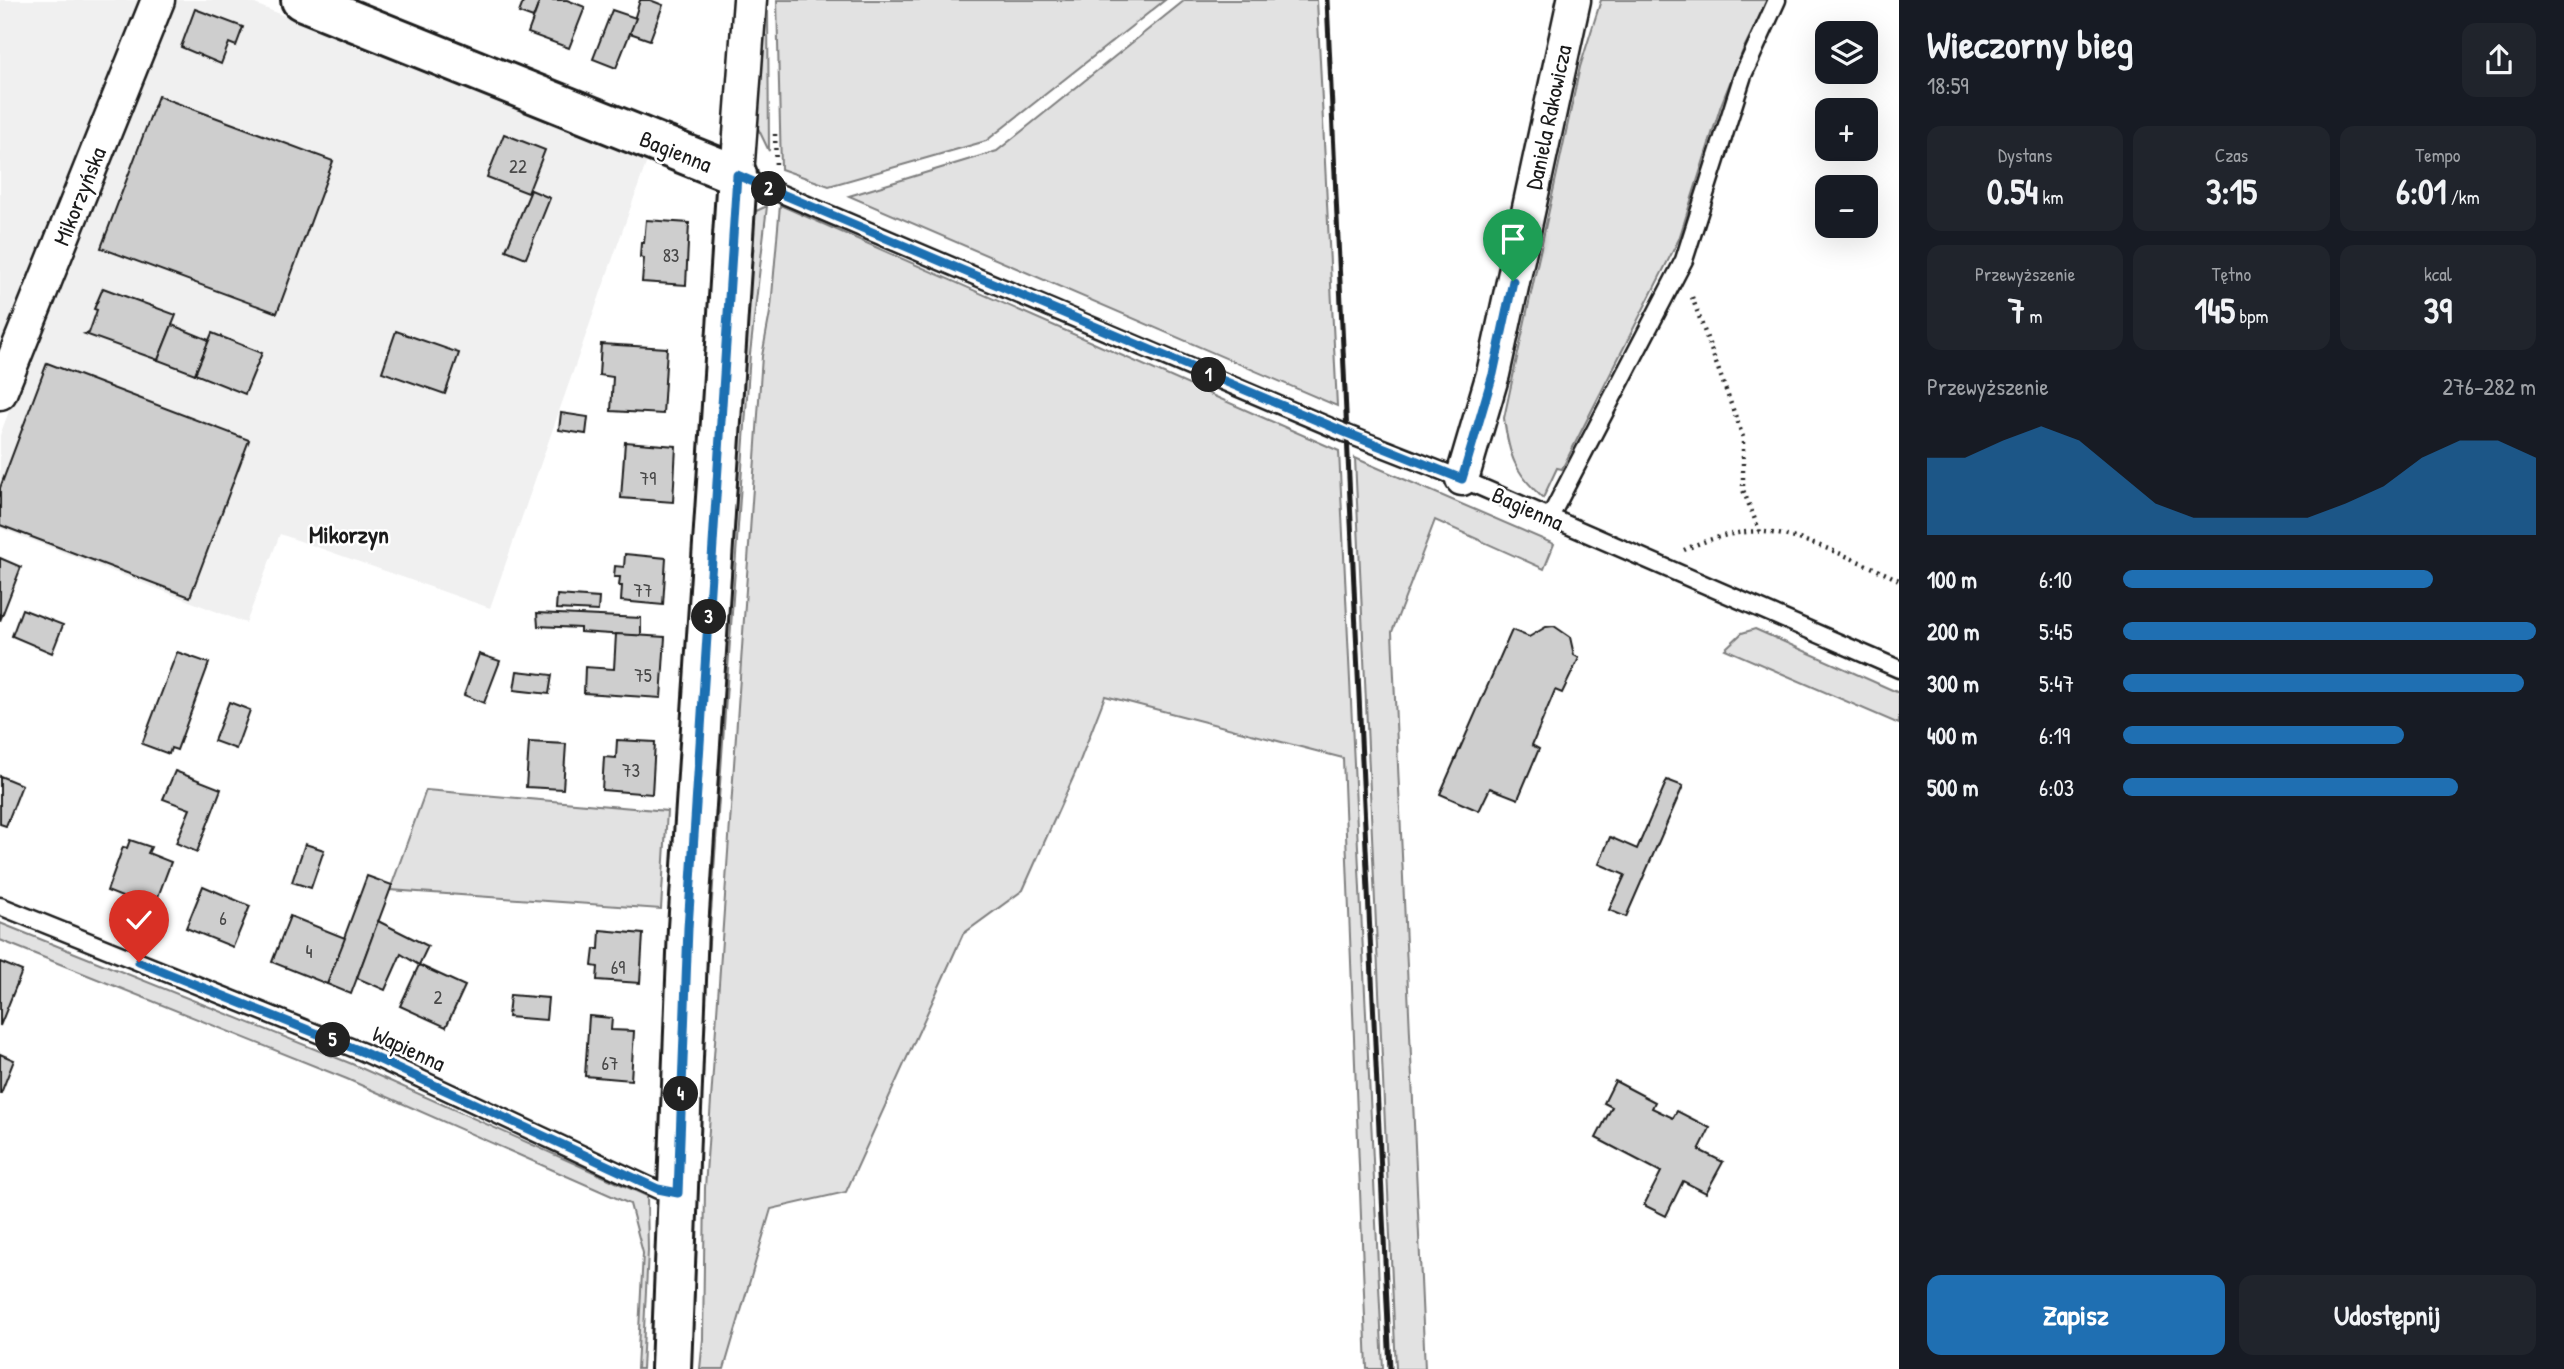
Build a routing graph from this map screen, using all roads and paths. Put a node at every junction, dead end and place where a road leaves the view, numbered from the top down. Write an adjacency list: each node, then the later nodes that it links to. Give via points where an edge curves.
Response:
1 (158, 0): 8 (street, Mikorzyńska)
2 (301, 0): 6 (street, Bagienna)
3 (750, 0): 6 (street)
4 (1574, 0): 9 (street, Daniela Rakowicza, via 1493,374)
5 (1777, 0): 7 (lane, via 1743,75)
6 (737, 175): 9 (lane, Bagienna); 16 (street, via 688,928)
7 (1684, 260): 10 (lane); 11 (path, via 1687,284 1742,437 1743,490)
8 (0, 393)
9 (1462, 479): 10 (lane, Bagienna)
10 (1550, 517): 12 (lane, Bagienna)
11 (1760, 533): 12 (path, via 1748,531 1700,542); 13 (path, via 1783,534)
12 (1655, 563): 14 (lane, Bagienna)
13 (1899, 580)
14 (1899, 670)
15 (0, 906): 16 (lane, Wapienna, via 363,1052 658,1189)
16 (678, 1193): 17 (street)
17 (671, 1369)

